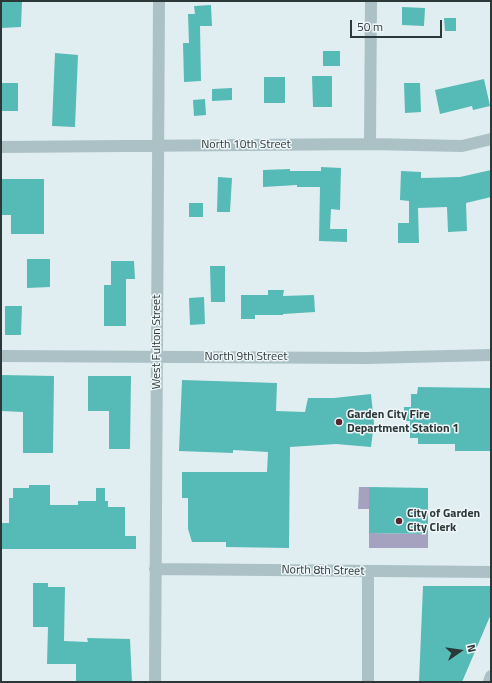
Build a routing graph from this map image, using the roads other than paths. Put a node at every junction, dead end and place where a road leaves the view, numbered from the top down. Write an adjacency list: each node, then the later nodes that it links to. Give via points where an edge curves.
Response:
1 (159, 1): 5 (street, West Fulton Street)
2 (371, 1): 4 (street)
3 (491, 139): 4 (street, North 10th Street, via 462,146)
4 (370, 144): 5 (street, North 10th Street)
5 (158, 145): 6 (street, North 10th Street); 9 (street, West Fulton Street)
6 (1, 147)
7 (491, 355): 9 (street, North 9th Street, via 366,358)
8 (1, 356): 9 (street, North 9th Street)
9 (158, 357): 10 (street, West Fulton Street)
10 (155, 569): 11 (street, North 8th Street); 14 (street, West Fulton Street)
11 (368, 571): 12 (street, North 8th Street); 15 (street)
12 (491, 572)
13 (491, 676): 16 (street)
14 (155, 682)
15 (368, 682)
16 (489, 682)

